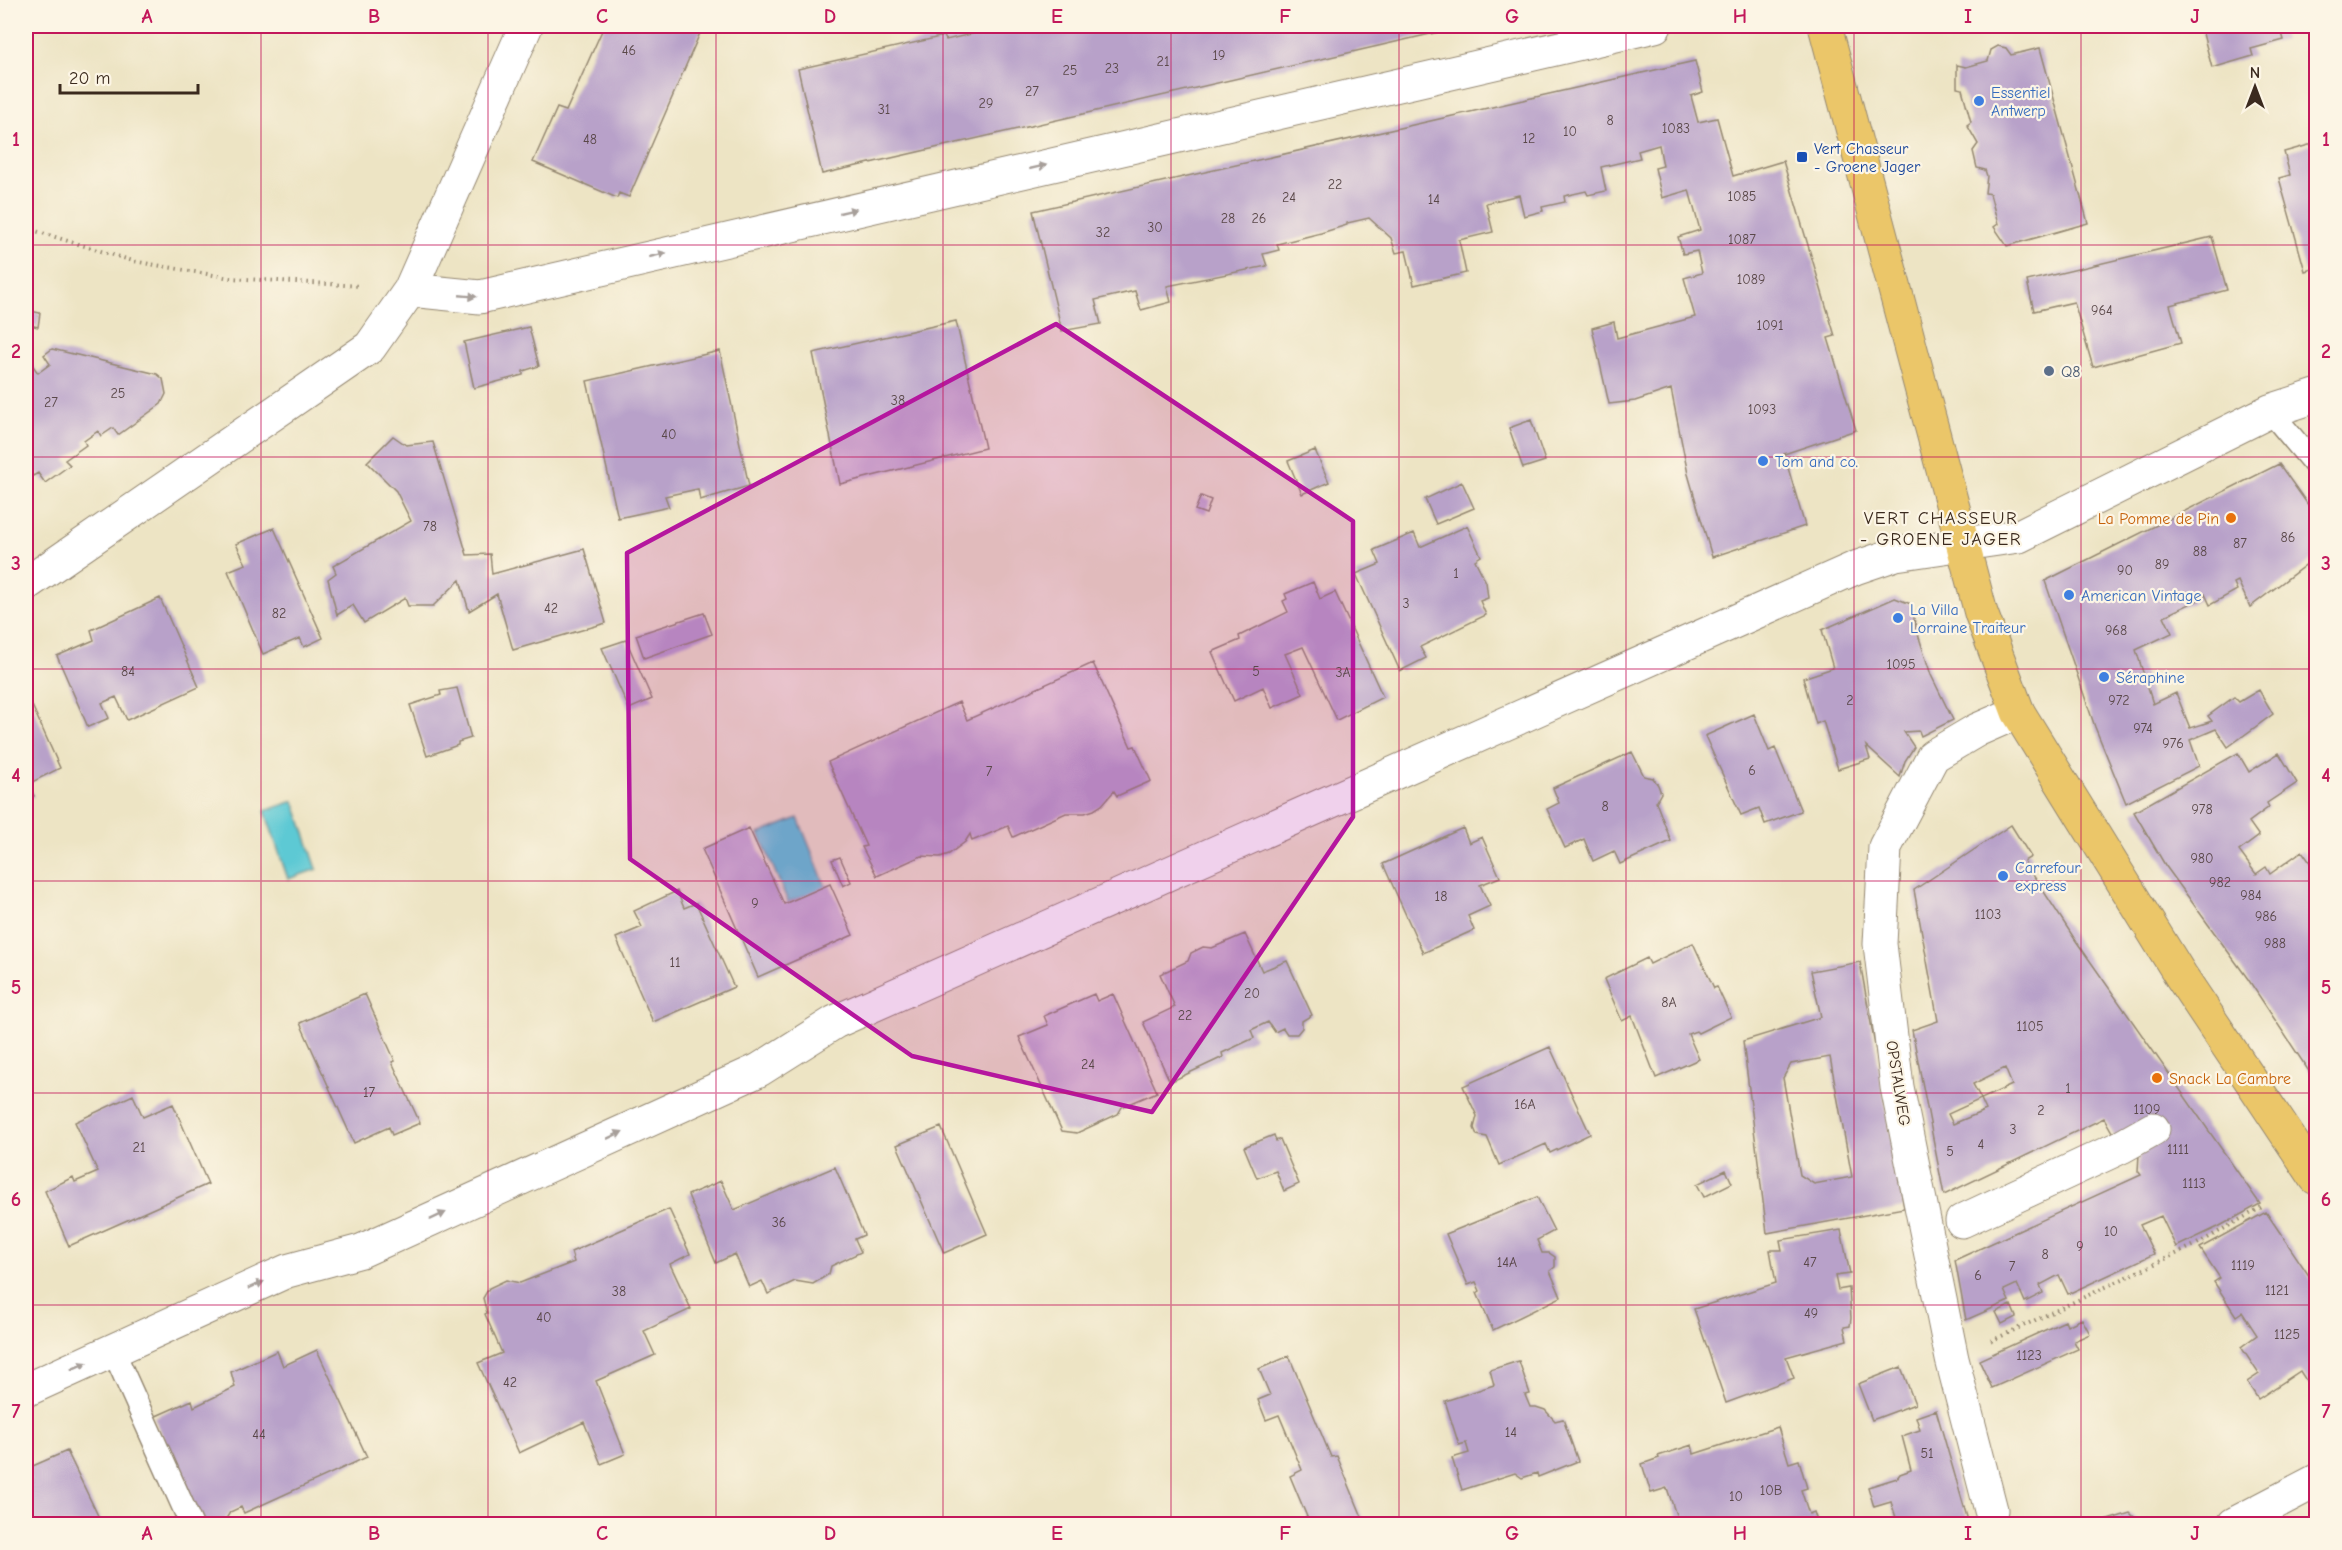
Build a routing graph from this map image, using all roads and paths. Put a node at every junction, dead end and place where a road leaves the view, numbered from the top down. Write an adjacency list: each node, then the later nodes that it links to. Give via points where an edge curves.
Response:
1 (526, 26): 5 (street)
2 (1655, 26): 5 (street, one-way to 2, via 480,297)
3 (1825, 26): 9 (main road)
4 (26, 228): 5 (path, via 133,261 230,278)
5 (410, 290): 10 (street, via 370,347)
6 (2316, 396): 7 (street)
7 (2270, 411): 8 (lane); 9 (street, via 2019,536)
8 (2316, 466)
9 (1963, 544): 11 (main road, via 1981,613); 16 (street, one-way to 9, via 287,1271 361,1251 759,1070 835,1022 1855,568 1896,554)
10 (26, 584)
11 (2018, 712): 13 (main road, via 2181,976); 17 (street, OPSTALWEG, via 1933,756 1885,847 1880,944 1897,1087)
12 (2153, 1129): 15 (street, via 2121,1148)
13 (2316, 1178)
14 (2262, 1207): 17 (path, via 2197,1244)
15 (1962, 1221)
16 (113, 1350): 18 (street, one-way to 16); 21 (lane)
17 (1952, 1359): 20 (street, OPSTALWEG)
18 (26, 1390)
19 (2316, 1481): 22 (street)
20 (1991, 1510)
21 (191, 1524)
22 (2234, 1524)

